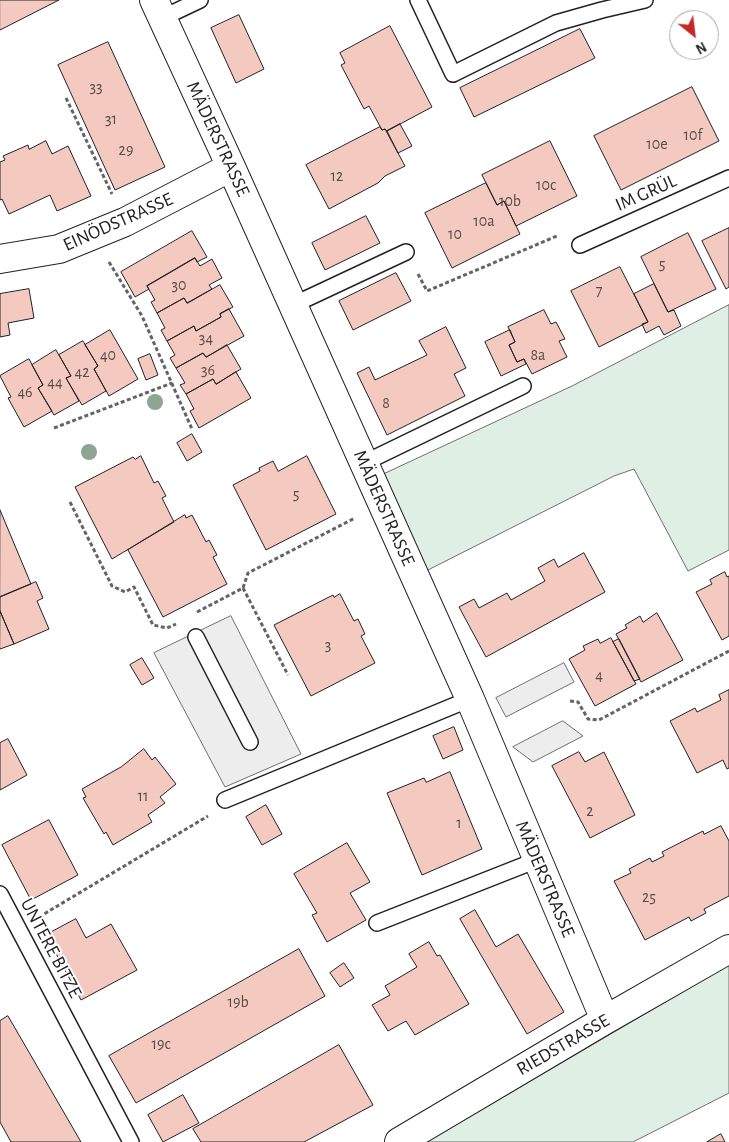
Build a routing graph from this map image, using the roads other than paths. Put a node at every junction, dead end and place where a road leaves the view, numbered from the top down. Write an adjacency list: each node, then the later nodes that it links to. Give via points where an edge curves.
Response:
1 (200, 0): 4 (lane)
2 (418, 0): 3 (lane, via 453,74 556,23)
3 (645, 0)
4 (158, 9): 5 (street, MÄDERSTRASSE)
5 (231, 167): 9 (street, EINÖDSTRASSE, via 125,222 59,249); 10 (street, MÄDERSTRASSE)
6 (729, 178): 7 (lane, IM GRÜL)
7 (580, 245)
8 (406, 252): 10 (lane)
9 (0, 259)
10 (293, 305): 12 (street, MÄDERSTRASSE)
11 (523, 386): 12 (lane)
12 (364, 463): 14 (street, MÄDERSTRASSE)
13 (196, 637): 15 (lane)
14 (470, 699): 16 (lane); 17 (street, MÄDERSTRASSE)
15 (250, 742)
16 (225, 800)
17 (537, 860): 19 (lane); 21 (street, MÄDERSTRASSE)
18 (0, 894): 22 (lane, UNTERE BITZE)
19 (377, 923)
20 (729, 949): 21 (street, RIEDSTRASSE)
21 (605, 1020): 23 (street, RIEDSTRASSE)
22 (131, 1142)
23 (399, 1142)

